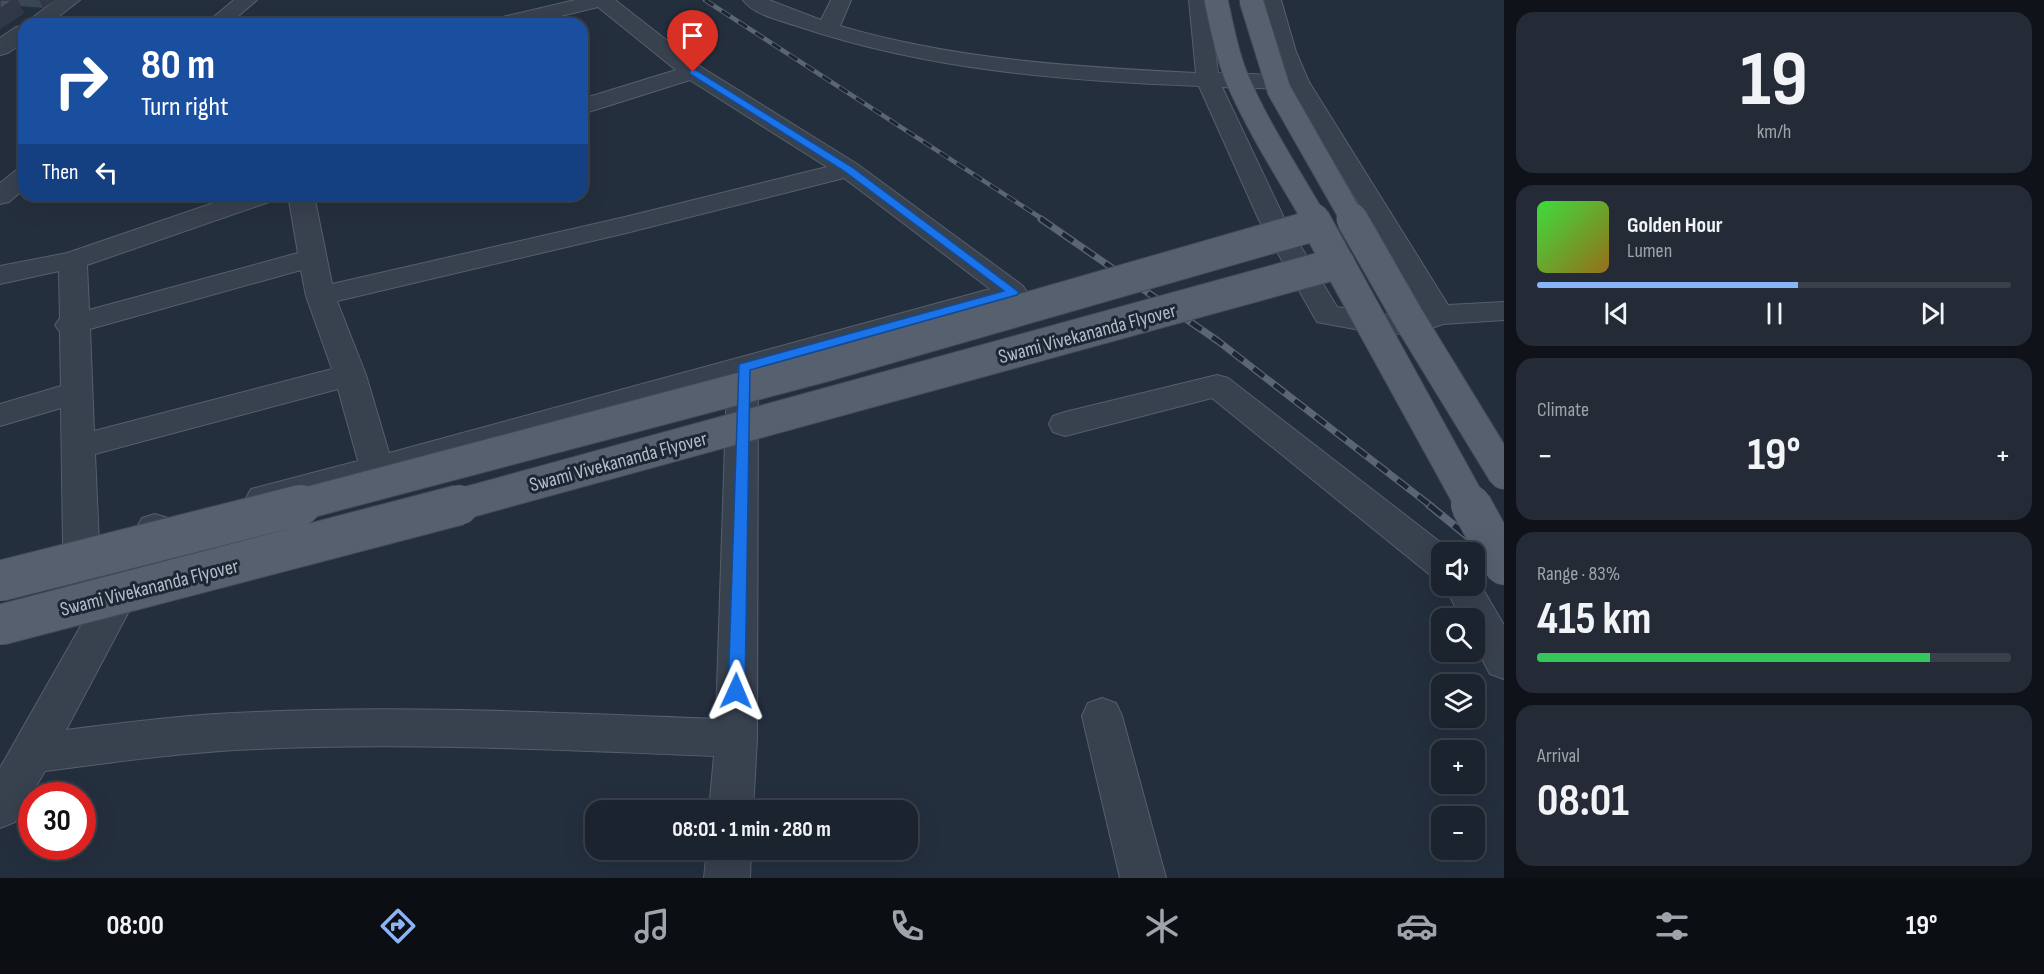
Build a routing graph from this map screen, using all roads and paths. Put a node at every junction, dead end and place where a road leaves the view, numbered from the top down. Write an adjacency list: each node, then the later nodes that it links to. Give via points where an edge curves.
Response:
1 (70, 0): 10 (street)
2 (602, 0): 12 (street); 16 (street)
3 (753, 0): 13 (street, via 773,11)
4 (841, 0): 13 (street)
5 (1199, 0): 17 (street)
6 (1216, 0): 25 (main road, bridge, via 1238,80)
7 (1251, 0): 41 (main road, bridge, via 1279,90 1408,317)
8 (1271, 0): 18 (street)
9 (251, 5): 11 (street)
10 (44, 18)
11 (227, 18)
12 (527, 18)
13 (828, 29): 17 (street, via 909,52 960,60 1100,76)
14 (18, 36): 15 (street)
15 (0, 48)
16 (693, 72): 19 (street); 20 (street)
17 (1208, 81): 18 (street); 32 (street, via 1272,219 1327,315 1387,325)
18 (1298, 82): 32 (street)
19 (588, 105)
20 (848, 169): 30 (street); 34 (street, via 1013,292)
21 (18, 181): 22 (street)
22 (0, 196)
23 (245, 201): 27 (street)
24 (302, 201): 26 (street)
25 (1316, 225): 28 (main road, bridge); 47 (main road, Swami Vivekananda Flyover, bridge, via 1070,300 389,483)
26 (313, 258): 30 (street); 33 (street)
27 (73, 260): 29 (street); 33 (street)
28 (1339, 263): 46 (main road, bridge); 51 (main road, Swami Vivekananda Flyover, bridge, via 320,543)
29 (0, 275)
30 (320, 296): 35 (street)
31 (1504, 311): 32 (street)
32 (1439, 315)
33 (72, 324): 36 (street)
34 (743, 367): 40 (street); 54 (street)
35 (350, 375): 39 (street); 40 (street)
36 (76, 393): 37 (street); 39 (street)
37 (0, 415)
38 (1065, 424): 44 (street, via 1216,386)
39 (77, 447): 43 (street)
40 (377, 469): 42 (street)
41 (1504, 474)
42 (157, 524): 43 (street); 55 (street)
43 (81, 544): 45 (street)
44 (1431, 555)
45 (0, 564)
46 (1504, 565)
47 (0, 581)
48 (1471, 596): 52 (street)
49 (1478, 596): 50 (street)
50 (1504, 617)
51 (0, 625)
52 (1504, 662)
53 (1102, 716): 60 (street)
54 (735, 738): 55 (street, via 458,729 285,729 148,738); 56 (street)
55 (32, 754): 57 (street)
56 (732, 800)
57 (0, 807)
58 (728, 860): 59 (street)
59 (727, 878)
60 (1143, 878)

